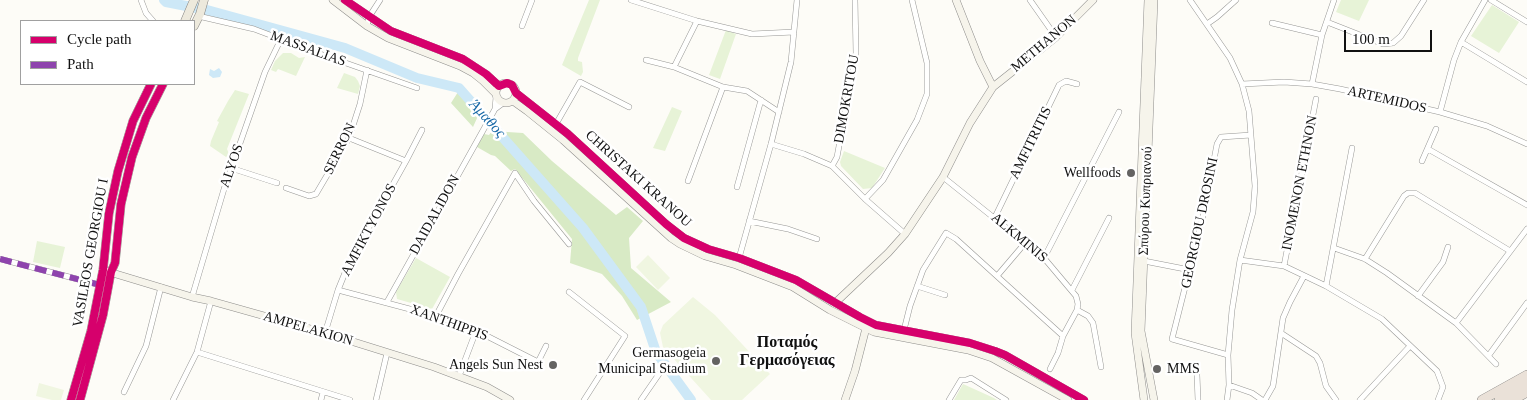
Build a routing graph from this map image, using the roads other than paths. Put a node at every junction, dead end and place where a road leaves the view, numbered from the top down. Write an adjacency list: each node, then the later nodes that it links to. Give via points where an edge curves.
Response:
1 (141, 0): 25 (street)
2 (194, 0): 26 (main road)
3 (204, 0): 23 (main road)
4 (333, 0): 33 (main road)
5 (345, 0): 24 (main road)
6 (380, 0): 24 (street)
7 (532, 0): 34 (street)
8 (631, 0): 27 (street)
9 (797, 0): 35 (street)
10 (855, 0): 75 (street, DIMOKRITOU, via 856,53 837,157)
11 (912, 0): 82 (street, via 927,63 927,94 917,120 883,180)
12 (956, 0): 51 (main road)
13 (1030, 0): 37 (street)
14 (1093, 0): 37 (main road, METHANON)
15 (1148, 0): 149 (main road, Σπύρου Κυπριανού, via 1135,334)
16 (1154, 0): 100 (main road, Σπύρου Κυπριανού)
17 (1190, 0): 32 (street)
18 (1236, 0): 32 (street)
19 (1334, 0): 28 (street)
20 (1424, 0): 28 (street, via 1393,44 1383,44)
21 (1485, 0): 39 (street)
22 (1490, 0): 29 (street)
23 (199, 15): 31 (main road); 38 (street, MASSALIAS)
24 (369, 16): 33 (street); 49 (main road, via 391,31 463,59)
25 (152, 20)
26 (186, 20)
27 (697, 21): 35 (street, via 752,34); 41 (street)
28 (1327, 22): 36 (street)
29 (1527, 22)
30 (1272, 23): 36 (street)
31 (195, 24)
32 (1207, 24): 45 (street, via 1230,58)
33 (367, 26): 54 (main road, via 388,38 474,73)
34 (522, 26)
35 (794, 32): 61 (street, via 791,62)
36 (1322, 35): 46 (street)
37 (1056, 37): 51 (main road, METHANON)
38 (281, 39): 42 (street, MASSALIAS); 76 (street, ALYOS, via 265,72)
39 (1461, 42): 43 (street); 63 (street)
40 (646, 60): 41 (street)
41 (674, 67): 50 (street)
42 (367, 70): 52 (street, MASSALIAS); 68 (street, SERRON)
43 (1527, 82)
44 (1077, 84): 84 (street, AMFITRITIS, via 1066,81 1059,85)
45 (1242, 84): 46 (street, ARTEMIDOS); 67 (street)
46 (1312, 84): 63 (street, ARTEMIDOS)
47 (151, 85): 102 (main road, VASILEOS GEORGIOU I, via 118,171 109,213)
48 (162, 85): 104 (main road, VASILEOS GEORGIOU I, via 132,157)
49 (498, 86): 53 (main road, via 510,84); 54 (main road)
50 (723, 87): 56 (street, via 747,91); 78 (street)
51 (993, 87): 77 (main road, METHANON, via 970,122)
52 (417, 88)
53 (516, 93): 57 (main road); 64 (main road, CHRISTAKI KRANOU)
54 (496, 96): 58 (main road); 60 (street)
55 (1316, 99): 101 (street, INOMENON ETHNON)
56 (761, 100): 61 (street); 80 (street)
57 (512, 101): 58 (main road); 121 (main road, CHRISTAKI KRANOU, via 563,140 686,248 793,287)
58 (503, 103): 60 (street)
59 (629, 107): 64 (street, via 580,82)
60 (495, 109): 118 (street, DAIDALIDON)
61 (779, 112): 69 (street)
62 (1119, 112): 96 (street)
63 (1440, 112): 70 (street, ARTEMIDOS, via 1487,126)
64 (556, 124): 95 (main road, CHRISTAKI KRANOU, via 676,232 695,244)
65 (1436, 129): 72 (street)
66 (422, 130): 73 (street, AMFIKTYONOS)
67 (1251, 135): 99 (street, via 1255,186 1253,212); 103 (street, GEORGIOU DROSINI, via 1221,137 1217,144)
68 (349, 138): 73 (street); 81 (street, SERRON, via 316,194 309,196)
69 (771, 144): 75 (street); 86 (street)
70 (1527, 144)
71 (1352, 148): 93 (street)
72 (1428, 149): 74 (street); 83 (street)
73 (406, 161): 111 (street, AMFIKTYONOS)
74 (1422, 161)
75 (832, 166): 82 (street)
76 (231, 168): 79 (street); 116 (street, ALYOS)
77 (943, 177): 84 (street, ALKMINIS); 88 (main road, METHANON)
78 (688, 181)
79 (277, 183)
80 (737, 187)
81 (286, 188)
82 (865, 200): 88 (street)
83 (1527, 204)
84 (995, 218): 90 (street, ALKMINIS)
85 (1109, 218): 112 (street)
86 (749, 222): 89 (street, via 788,229); 95 (street)
87 (1527, 229): 94 (street)
88 (905, 234): 119 (main road, METHANON)
89 (817, 239)
90 (1026, 242): 96 (street, ALKMINIS); 105 (street)
91 (569, 244): 123 (street, via 515,173)
92 (1448, 247): 115 (street, via 1443,262)
93 (1334, 248): 98 (street); 109 (street)
94 (1510, 251): 98 (street, via 1415,193 1408,193); 124 (street)
95 (738, 258): 119 (main road, CHRISTAKI KRANOU, via 796,280)
96 (1044, 258): 112 (street, ALKMINIS)
97 (0, 259): 107 (street)
98 (1366, 259): 115 (street)
99 (1240, 260): 101 (street); 135 (street)
100 (1144, 261): 103 (street); 164 (main road, Σπύρου Κυπριανού, via 1141,331)
101 (1284, 266): 106 (street)
102 (103, 270): 104 (main road, AMPELAKION); 107 (main road, VASILEOS GEORGIOU I)
103 (1190, 270): 135 (street, GEORGIOU DROSINI, via 1172,339)
104 (111, 272): 110 (main road, AMPELAKION); 151 (main road, VASILEOS GEORGIOU I, via 104,314)
105 (997, 276): 108 (street, via 946,233); 130 (street)
106 (1304, 276): 109 (street); 129 (street, via 1283,318)
107 (100, 285): 150 (main road, VASILEOS GEORGIOU I, via 91,331)
108 (917, 286): 114 (street); 126 (street)
109 (1326, 286): 132 (street, via 1382,319)
110 (161, 287): 116 (main road, AMPELAKION); 146 (street, via 146,346)
111 (338, 290): 118 (street, XANTHIPPIS); 128 (street, AMFIKTYONOS)
112 (1072, 290): 122 (street, ALKMINIS)
113 (569, 292): 157 (street, via 625,336)
114 (945, 295)
115 (1418, 296): 124 (street)
116 (192, 297): 117 (main road, AMPELAKION)
117 (211, 301): 128 (main road, AMPELAKION); 133 (street)
118 (387, 302): 123 (street, XANTHIPPIS)
119 (835, 302): 121 (street); 126 (main road, CHRISTAKI KRANOU, via 876,325)
120 (1527, 303): 136 (street)
121 (830, 310): 125 (main road, CHRISTAKI KRANOU)
122 (1077, 310): 130 (street); 138 (street, via 1093,323)
123 (436, 316): 127 (street, XANTHIPPIS)
124 (1456, 323): 136 (street)
125 (866, 328): 159 (main road); 162 (main road, CHRISTAKI KRANOU, via 981,354 1002,362)
126 (904, 330): 163 (main road, CHRISTAKI KRANOU, via 983,346)
127 (476, 331): 131 (street, XANTHIPPIS, via 538,362); 143 (street)
128 (324, 333): 134 (main road, AMPELAKION)
129 (1281, 334): 167 (street, via 1273,386); 168 (street, via 1316,356 1326,386)
130 (1063, 336): 139 (street)
131 (546, 346)
132 (1410, 346): 169 (street); 170 (street, via 1437,371 1443,387)
133 (197, 352): 147 (street); 152 (street)
134 (387, 353): 143 (main road, AMPELAKION); 155 (street)
135 (1228, 355): 145 (street)
136 (1488, 355): 137 (street)
137 (1496, 364)
138 (1101, 367)
139 (1050, 369)
140 (659, 374): 158 (street)
141 (1197, 375): 165 (street)
142 (1527, 375): 171 (highway)
143 (459, 376): 156 (main road, AMPELAKION)
144 (1527, 384): 172 (highway)
145 (1229, 385): 166 (street); 167 (street)
146 (124, 392)
147 (323, 392): 153 (street); 154 (street)
148 (1527, 392): 173 (highway)
149 (1143, 399)
150 (71, 400)
151 (80, 400)
152 (173, 400)
153 (321, 400)
154 (350, 400)
155 (376, 400)
156 (510, 400)
157 (584, 400)
158 (641, 400)
159 (845, 400)
160 (949, 400): 161 (street, via 961,380 971,378)
161 (1006, 400)
162 (1068, 400)
163 (1084, 400)
164 (1154, 400)
165 (1198, 400)
166 (1227, 400)
167 (1264, 400)
168 (1336, 400)
169 (1360, 400)
170 (1438, 400)
171 (1482, 400)
172 (1499, 400)
173 (1514, 400)

